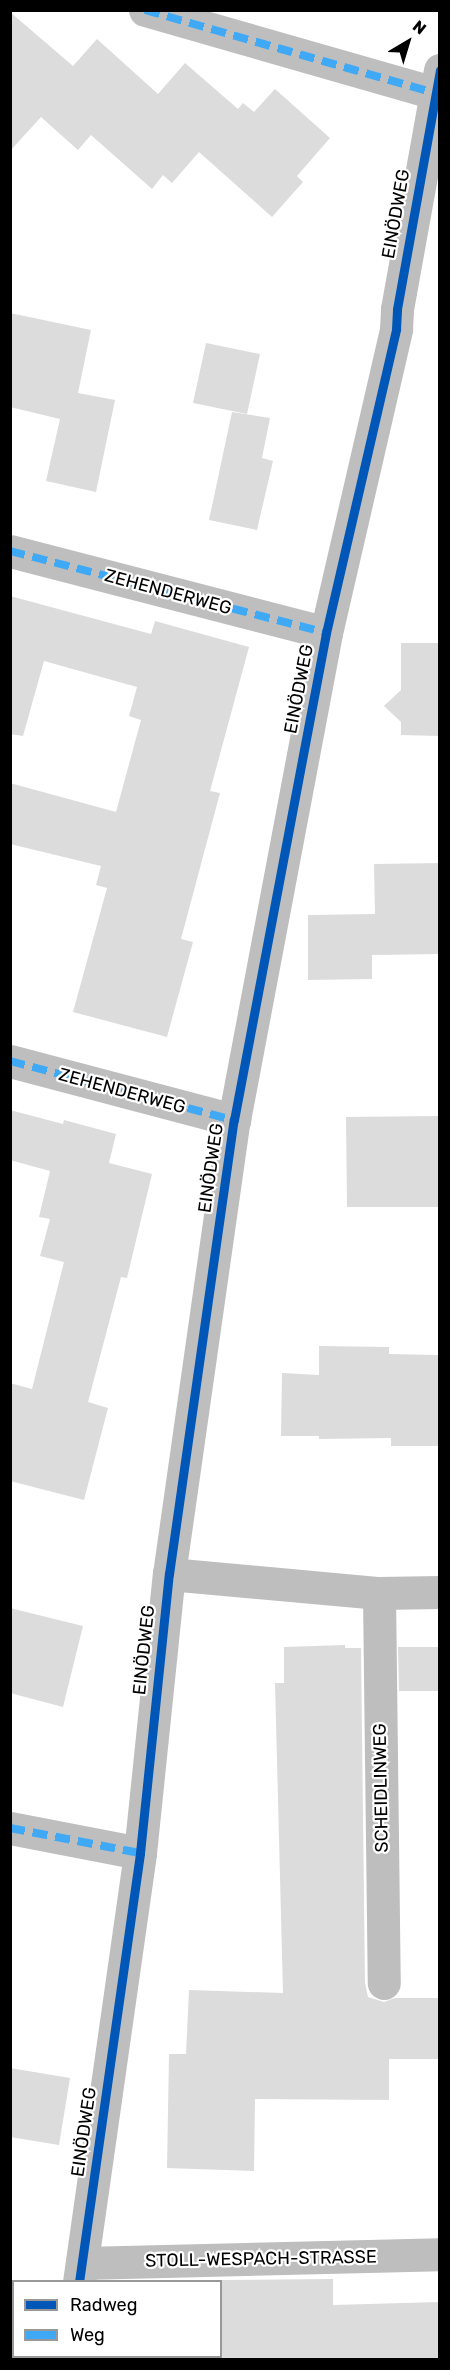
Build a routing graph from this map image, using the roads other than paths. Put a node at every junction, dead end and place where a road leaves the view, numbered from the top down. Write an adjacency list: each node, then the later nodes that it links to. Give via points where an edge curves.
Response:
1 (145, 10): 2 (street)
2 (437, 81): 4 (street, EINÖDWEG, via 396,329)
3 (10, 551): 4 (street, ZEHENDERWEG)
4 (326, 633): 6 (street, EINÖDWEG)
5 (10, 1061): 6 (street, ZEHENDERWEG)
6 (234, 1120): 7 (street, EINÖDWEG)
7 (169, 1574): 9 (street); 11 (street, EINÖDWEG)
8 (440, 1592): 9 (street)
9 (379, 1593): 12 (street, SCHEIDLINWEG)
10 (10, 1828): 11 (street)
11 (140, 1853): 14 (street, EINÖDWEG)
12 (384, 1983)
13 (440, 2254): 14 (street, STOLL-WESPACH-STRASSE)
14 (81, 2272)

